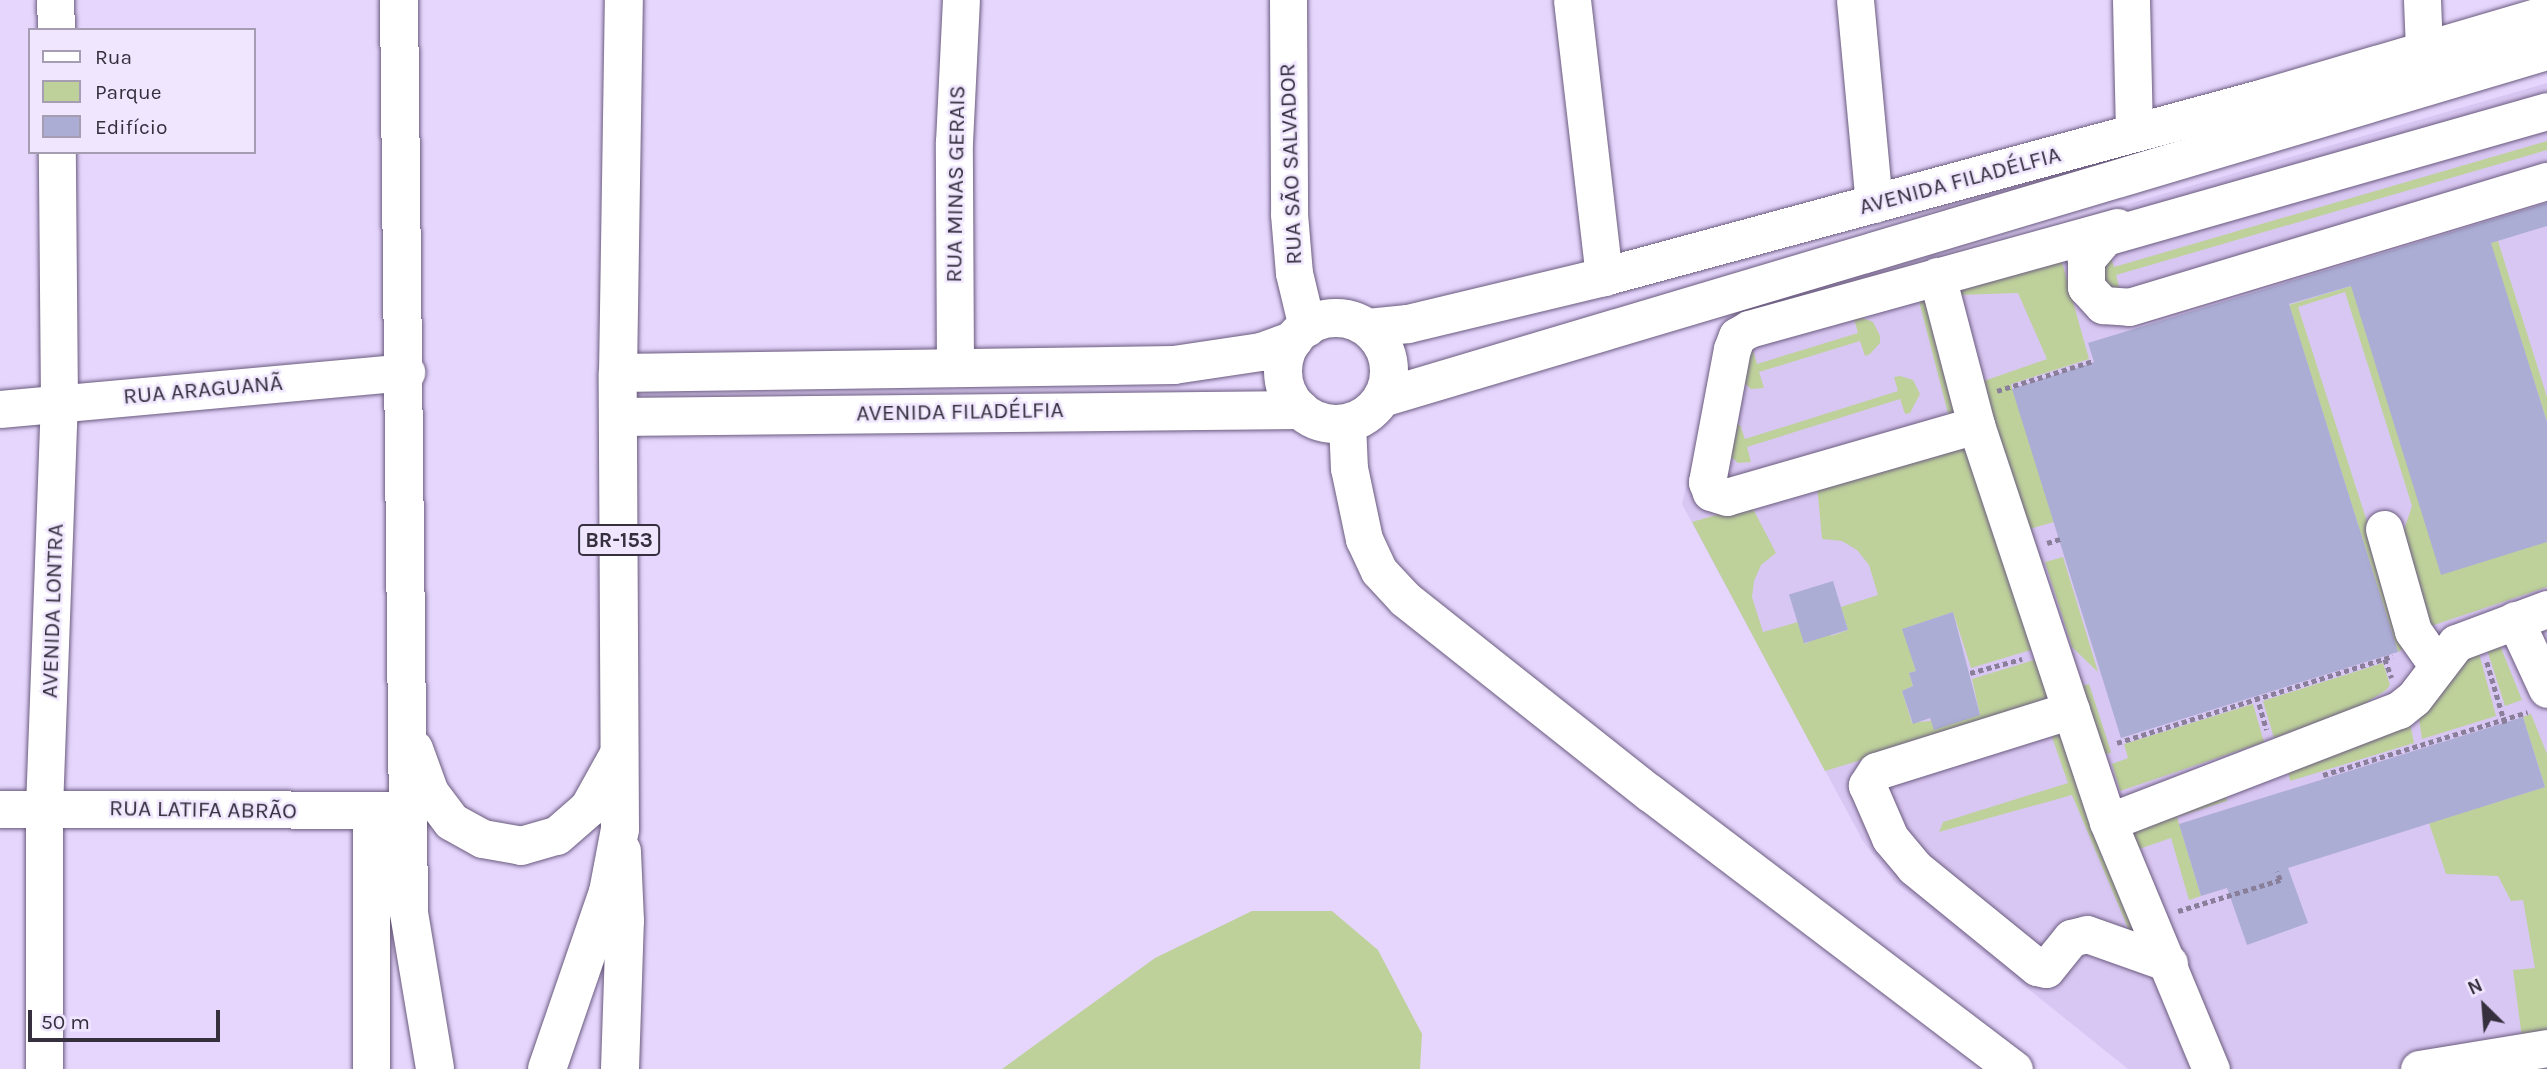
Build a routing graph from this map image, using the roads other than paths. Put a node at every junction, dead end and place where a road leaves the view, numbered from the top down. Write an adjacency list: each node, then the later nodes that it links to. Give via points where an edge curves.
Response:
1 (55, 0): 11 (street)
2 (399, 0): 25 (main road)
3 (624, 0): 26 (main road, BR-153)
4 (961, 0): 24 (street, RUA MINAS GERAIS, via 954,142)
5 (1288, 0): 23 (street, RUA SÃO SALVADOR, via 1289,214)
6 (1572, 0): 21 (street)
7 (1855, 0): 18 (street)
8 (2131, 0): 15 (street)
9 (2422, 0): 12 (street)
10 (2547, 15): 12 (main road, AVENIDA FILADÉLFIA)
11 (56, 28)
12 (2424, 50): 15 (main road, AVENIDA FILADÉLFIA)
13 (2547, 51): 27 (main road, AVENIDA FILADÉLFIA)
14 (2547, 111): 19 (street)
15 (2134, 133): 18 (main road, AVENIDA FILADÉLFIA)
16 (57, 154): 28 (street, AVENIDA LONTRA)
17 (2547, 181): 19 (street, via 2116,308 2103,305 2086,287 2086,260 2105,237)
18 (1874, 204): 21 (main road, AVENIDA FILADÉLFIA)
19 (2131, 228): 20 (street, via 2112,226)
20 (1937, 276): 33 (street); 33 (street, via 1737,336 1707,482 1711,492 1727,497)
21 (1604, 277): 22 (main road, AVENIDA FILADÉLFIA, via 1408,324)
22 (1368, 328): 23 (main road, via 1337,318); 27 (main road, via 1386,353 1388,383)
23 (1300, 333): 24 (main road, AVENIDA FILADÉLFIA, via 1261,352 1174,365); 30 (main road, via 1283,369 1285,384)
24 (955, 369): 26 (main road, AVENIDA FILADÉLFIA)
25 (406, 372): 28 (street, RUA ARAGUANÃ); 39 (main road)
26 (618, 373): 31 (main road, BR-153)
27 (1382, 398): 32 (main road, via 1373,409)
28 (60, 403): 29 (street, RUA ARAGUANÃ); 41 (street, AVENIDA LONTRA)
29 (0, 409)
30 (1301, 410): 31 (main road, AVENIDA FILADÉLFIA); 32 (main road, via 1323,421)
31 (618, 418): 40 (main road, BR-153)
32 (1347, 423): 53 (street, via 1349,468 1364,539 1379,571 1405,599 1650,793)
33 (1976, 425): 38 (street)
34 (2384, 529): 36 (street)
35 (2531, 614): 36 (street); 37 (street)
36 (2428, 654): 44 (street, via 2414,698 2390,714)
37 (2541, 699)
38 (2071, 710): 44 (street); 46 (street, via 1876,771 1867,785 1890,838 1914,867 2037,967 2046,969 2071,938 2087,933)
39 (410, 737): 40 (main road, via 430,793 452,822 483,839 521,846 557,836 589,808); 43 (main road)
40 (620, 753): 45 (main road, BR-153)
41 (44, 808): 42 (street, RUA LATIFA ABRÃO); 43 (street, RUA LATIFA ABRÃO); 48 (street, AVENIDA LONTRA)
42 (0, 809)
43 (389, 811): 49 (street); 50 (main road)
44 (2108, 822): 46 (street)
45 (620, 829): 51 (main road, BR-153, via 608,892); 52 (main road, via 625,921)
46 (2169, 963): 54 (street)
47 (2547, 1048): 55 (street)
48 (44, 1069)
49 (371, 1069)
50 (435, 1069)
51 (547, 1069)
52 (620, 1069)
53 (2014, 1069)
54 (2211, 1069)
55 (2419, 1069)

